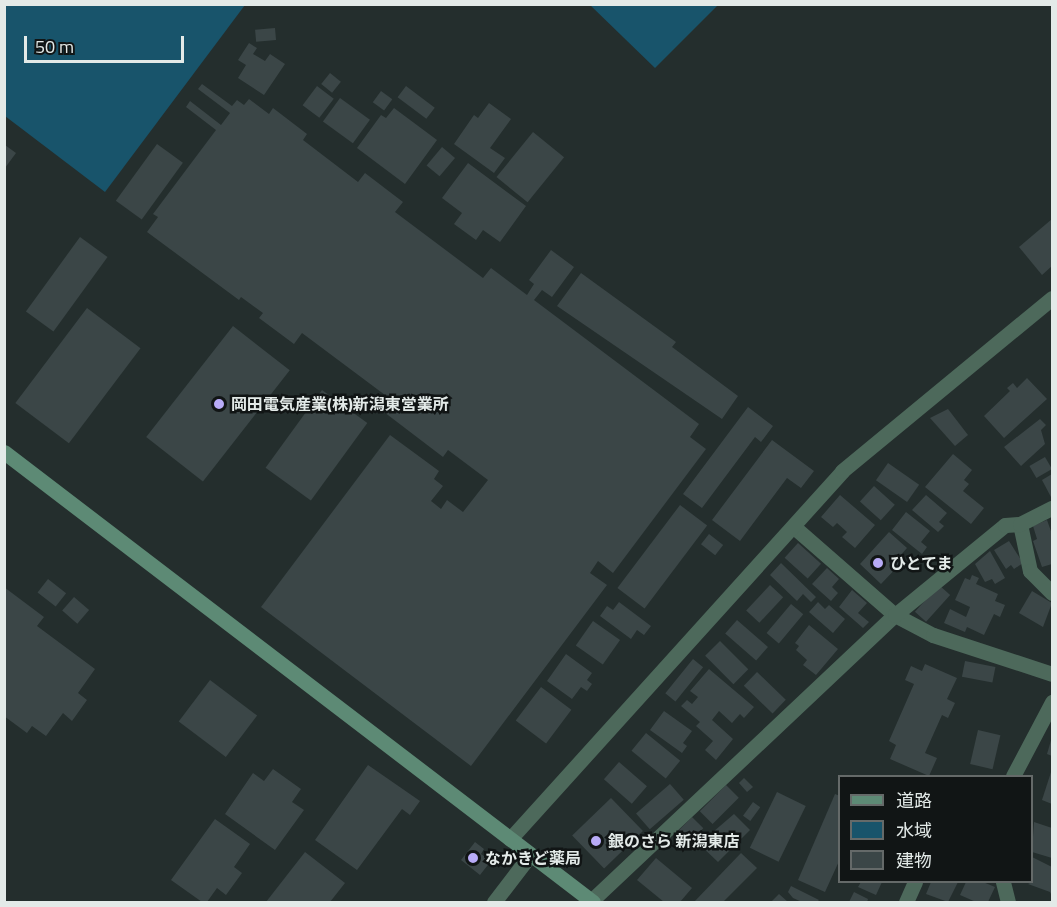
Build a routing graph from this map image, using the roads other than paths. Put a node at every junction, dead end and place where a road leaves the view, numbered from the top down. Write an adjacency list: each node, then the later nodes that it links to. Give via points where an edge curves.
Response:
1 (1053, 298): 5 (street, via 842,471)
2 (4, 452): 11 (street)
3 (1053, 508): 4 (street)
4 (1020, 524): 6 (street, via 1030,571); 7 (street, via 1005,525)
5 (794, 527): 7 (street); 11 (street)
6 (1053, 592)
7 (895, 615): 8 (street, via 942,639); 15 (street)
8 (1053, 674)
9 (1053, 702): 10 (street)
10 (1014, 775)
11 (510, 839): 12 (street)
12 (530, 855): 15 (street); 16 (street)
13 (915, 883): 17 (street)
14 (1003, 883): 18 (street)
15 (592, 902)
16 (494, 903)
17 (906, 903)
18 (1008, 903)

